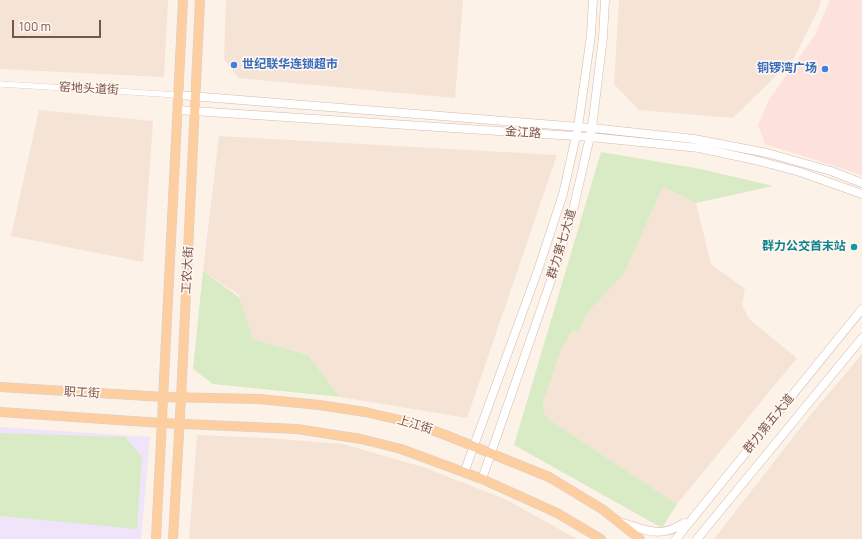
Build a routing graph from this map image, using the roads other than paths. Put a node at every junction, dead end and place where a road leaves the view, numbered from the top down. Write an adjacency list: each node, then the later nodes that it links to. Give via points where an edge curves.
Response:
1 (183, 0): 6 (main road, 工农大街)
2 (200, 0): 7 (main road, 工农大街)
3 (593, 0): 10 (main road, 群力第七大道, via 591,35)
4 (605, 0): 11 (main road, 群力第七大道)
5 (0, 84): 6 (street, 窑地头道街)
6 (178, 95): 7 (main road, 金江路); 8 (main road, 工农大街)
7 (195, 96): 9 (main road, 工农大街); 10 (main road, 金江路)
8 (178, 110): 9 (main road, 金江路); 19 (main road, 工农大街)
9 (195, 111): 12 (main road, 金江路); 20 (main road, 工农大街)
10 (578, 127): 11 (main road, 金江路); 12 (main road, 群力第七大道)
11 (592, 128): 13 (main road, 群力第七大道); 14 (main road, 金江路, via 694,138 767,153)
12 (576, 137): 13 (main road, 金江路); 24 (main road, 群力第七大道, via 563,194)
13 (590, 137): 15 (main road, 金江路, via 699,148 800,172); 25 (main road, 群力第七大道, via 558,260)
14 (862, 183)
15 (862, 194)
16 (862, 309): 28 (main road, 群力第五大道)
17 (862, 338): 30 (main road, 群力第五大道)
18 (0, 387): 19 (main road, 职工街)
19 (164, 397): 20 (main road, 上江街); 22 (main road, 工农大街)
20 (181, 398): 23 (main road, 工农大街); 24 (main road, 上江街, via 259,400 365,412 413,423)
21 (0, 412): 22 (main road, 职工街)
22 (162, 422): 23 (main road); 31 (main road, 工农大街)
23 (180, 423): 26 (main road, via 297,429 361,439 401,449); 32 (main road, 工农大街)
24 (475, 446): 25 (main road, 上江街); 26 (main road, 群力第七大道)
25 (491, 453): 27 (main road, 群力第七大道); 29 (main road, 上江街, via 549,477)
26 (464, 473): 27 (main road)
27 (482, 479): 33 (main road, via 556,513)
28 (693, 517): 29 (main road, via 676,529 657,534); 35 (main road, 群力第五大道)
29 (619, 522): 34 (main road, 上江街)
30 (704, 531): 36 (main road, 群力第五大道); 37 (main road)
31 (156, 539)
32 (173, 539)
33 (601, 539)
34 (640, 539)
35 (676, 539)
36 (697, 539)
37 (701, 539)

